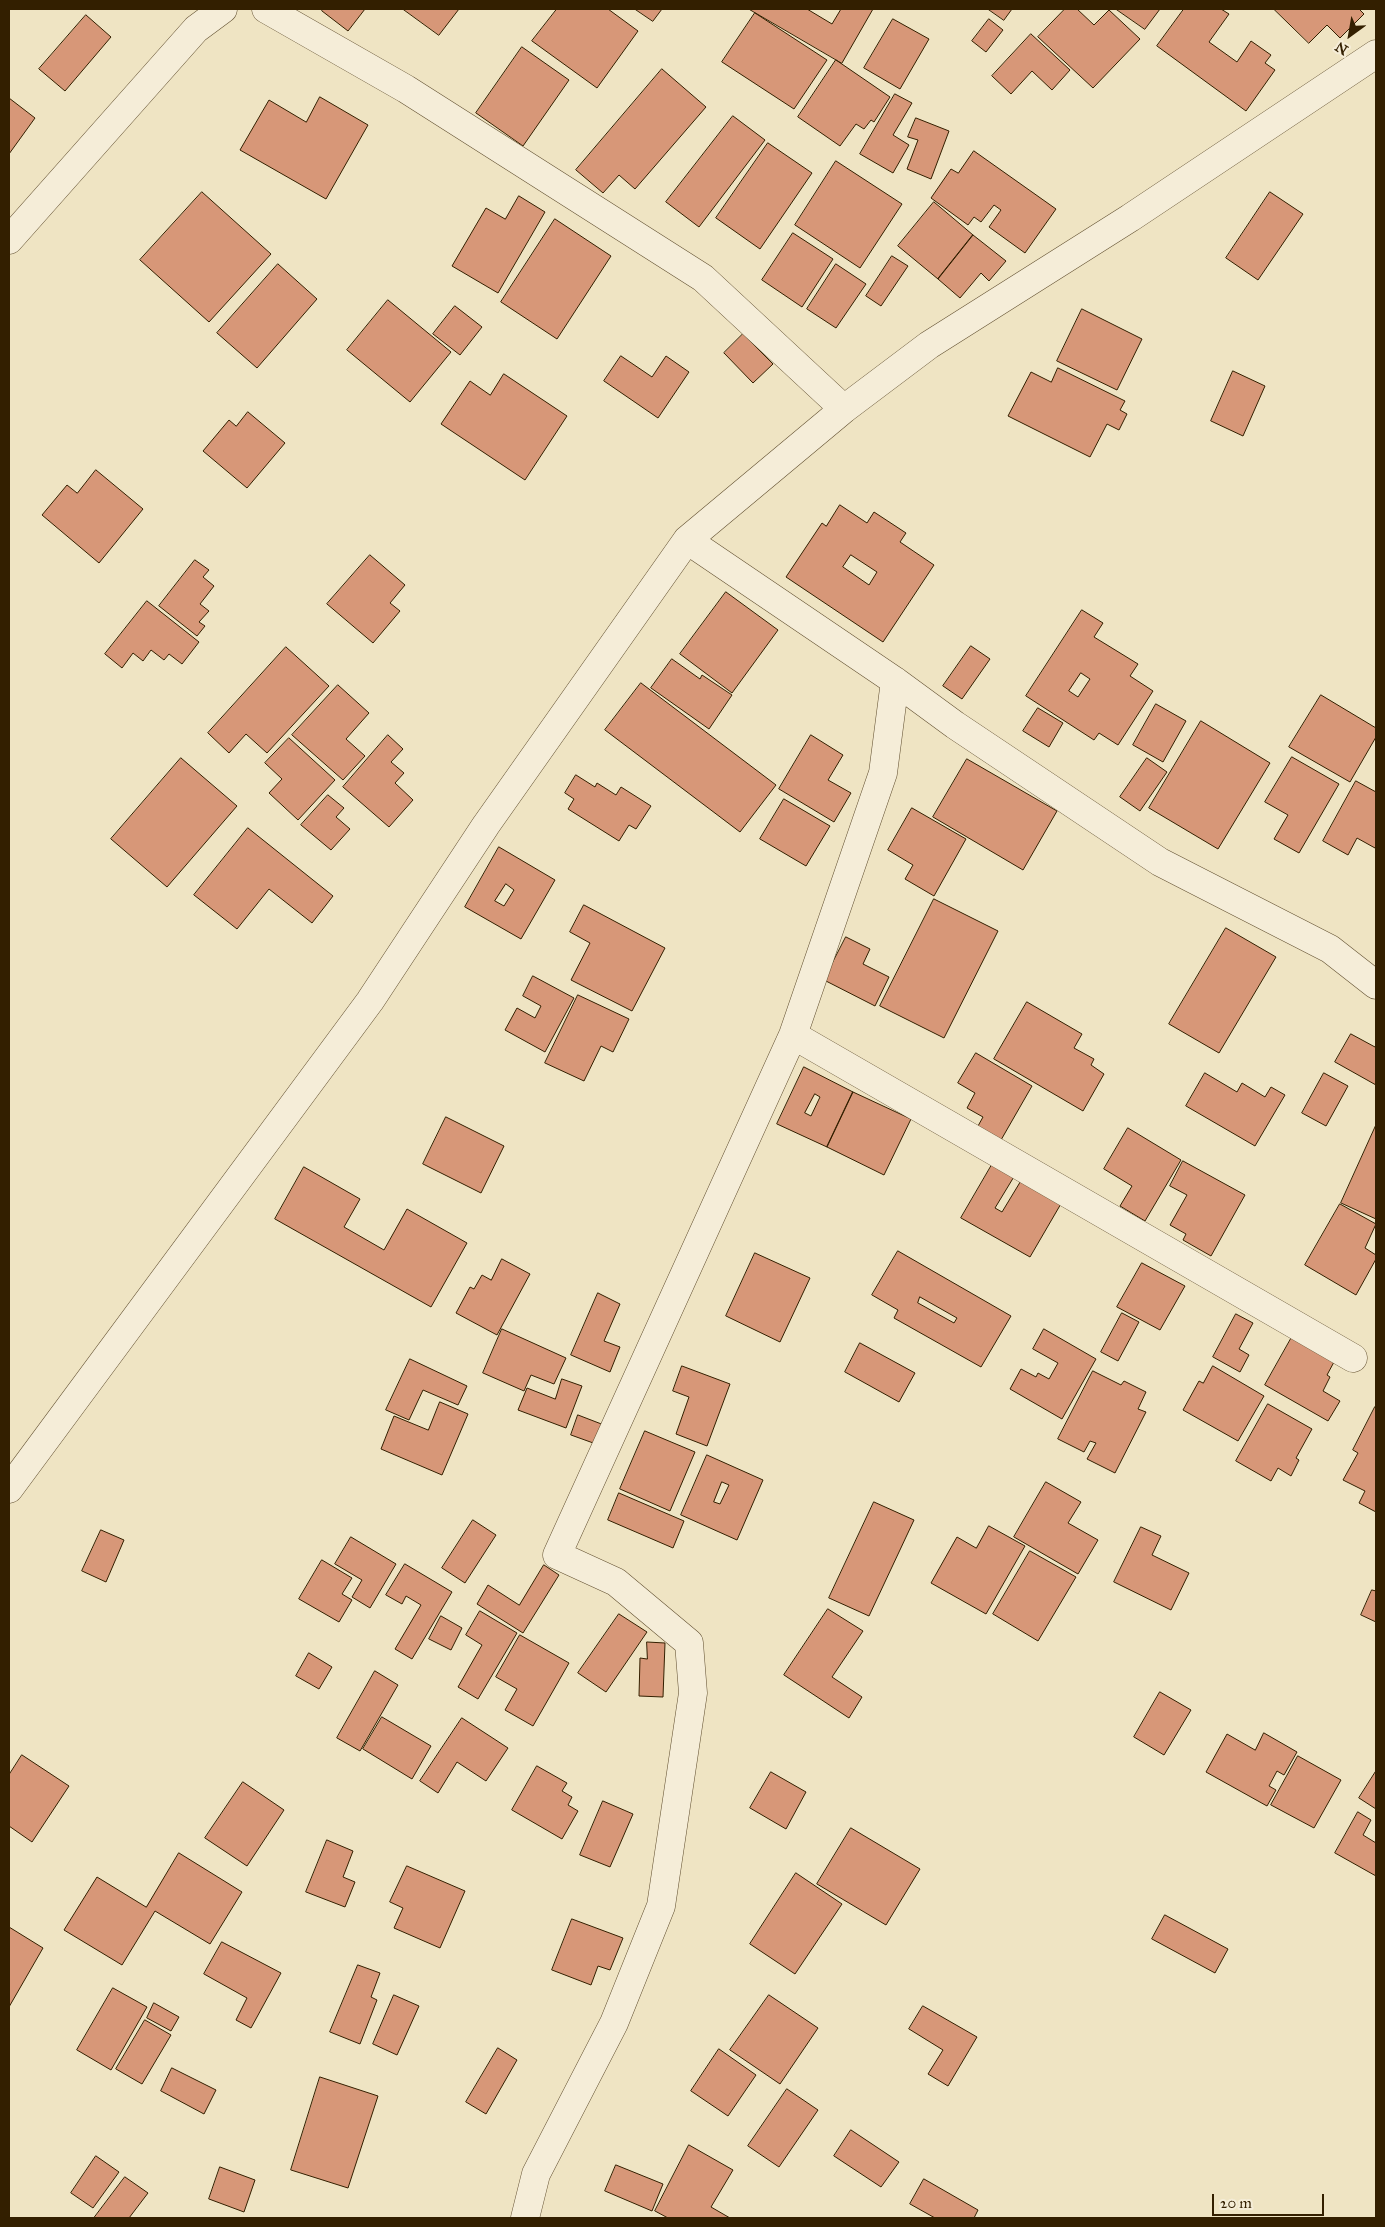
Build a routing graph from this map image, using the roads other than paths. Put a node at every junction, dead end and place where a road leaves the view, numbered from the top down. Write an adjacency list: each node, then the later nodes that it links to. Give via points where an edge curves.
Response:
1 (223, 9): 3 (street)
2 (266, 9): 6 (street, via 406,89 703,278)
3 (191, 19): 5 (street)
4 (1376, 54): 6 (street, via 1130,218 929,345)
5 (9, 240)
6 (844, 409): 7 (street)
7 (687, 540): 8 (street); 12 (street, via 486,825 370,1001)
8 (895, 681): 9 (street, via 1160,862 1330,949); 10 (street, via 883,773)
9 (1376, 984)
10 (793, 1035): 11 (street); 13 (street, via 557,1555 616,1582 689,1643 693,1692 661,1906 614,2023 536,2174)
11 (1353, 1358)
12 (9, 1489)
13 (525, 2218)

